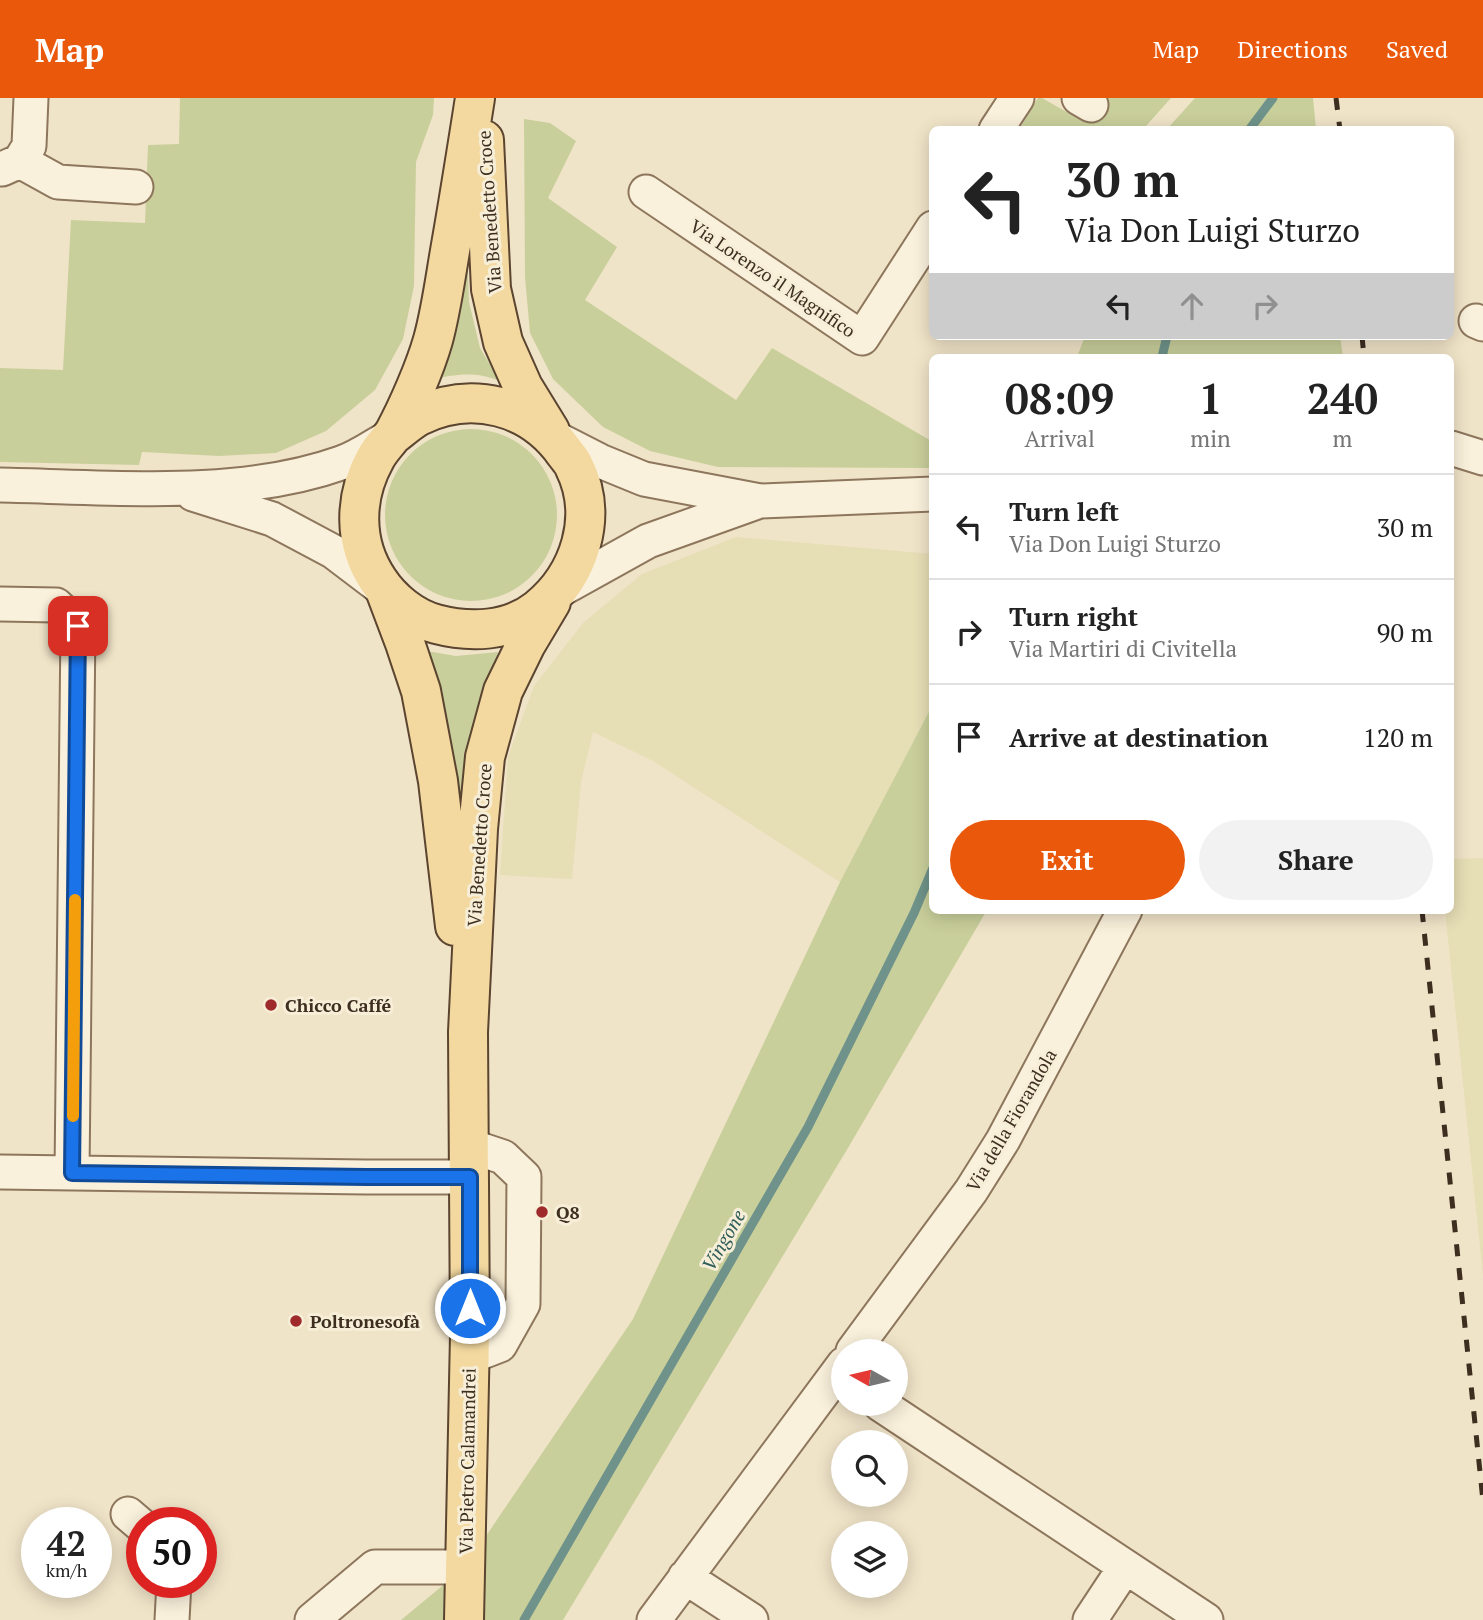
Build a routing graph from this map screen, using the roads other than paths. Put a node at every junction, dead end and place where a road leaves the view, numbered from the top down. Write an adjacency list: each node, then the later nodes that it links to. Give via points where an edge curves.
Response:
1 (31, 98): 6 (street, via 29,146)
2 (475, 98): 10 (main road, Via Benedetto Croce, via 432,341)
3 (481, 98): 11 (main road, Via Benedetto Croce, via 491,289 503,342 523,387)
4 (1017, 98): 5 (street)
5 (999, 126)
6 (10, 165): 7 (street, via 58,181)
7 (136, 187)
8 (646, 192): 9 (street, Via Lorenzo il Magnifico, via 862,338)
9 (929, 234)
10 (393, 435): 11 (main road, Via Benedetto Croce, via 417,416 446,405 477,402 532,420); 17 (street, via 343,463 276,481); 20 (main road, Via Benedetto Croce, via 364,480 359,506 363,550)
11 (555, 438): 19 (street, via 644,479); 21 (main road, Via Benedetto Croce, via 574,466 584,497 585,531 576,563)
12 (1454, 449): 13 (street)
13 (1483, 458)
14 (1483, 467): 15 (street)
15 (1454, 468)
16 (0, 485): 17 (street)
17 (178, 489): 20 (street, via 272,519 334,552)
18 (929, 494): 19 (street)
19 (760, 501): 21 (street, via 648,541)
20 (384, 590): 21 (main road, Via Benedetto Croce, via 405,609 430,622 479,630 536,611); 24 (main road, Via Benedetto Croce, via 421,691 438,781)
21 (558, 591): 24 (main road, Via Benedetto Croce, via 503,691 485,757)
22 (0, 604): 27 (street, via 56,605 78,626)
23 (1123, 914): 28 (street, Via della Fiorandola, via 1003,1140)
24 (468, 1032): 25 (main road, Via Benedetto Croce)
25 (470, 1161): 27 (street, via 366,1177); 29 (main road, Via Pietro Calamandrei); 29 (street, via 502,1157 524,1177 525,1216 523,1304 500,1345)
26 (0, 1172): 27 (street)
27 (72, 1173)
28 (864, 1339)
29 (470, 1357): 34 (main road, Via Pietro Calamandrei)
30 (831, 1384): 33 (street, Via della Fiorandola)
31 (898, 1416): 32 (street)
32 (1125, 1567): 40 (street); 41 (street)
33 (685, 1577): 38 (street, Via della Fiorandola); 39 (street)
34 (464, 1591): 37 (street, via 375,1567)
35 (173, 1598): 36 (street)
36 (172, 1620)
37 (312, 1620)
38 (654, 1620)
39 (751, 1620)
40 (1090, 1620)
41 (1206, 1620)

